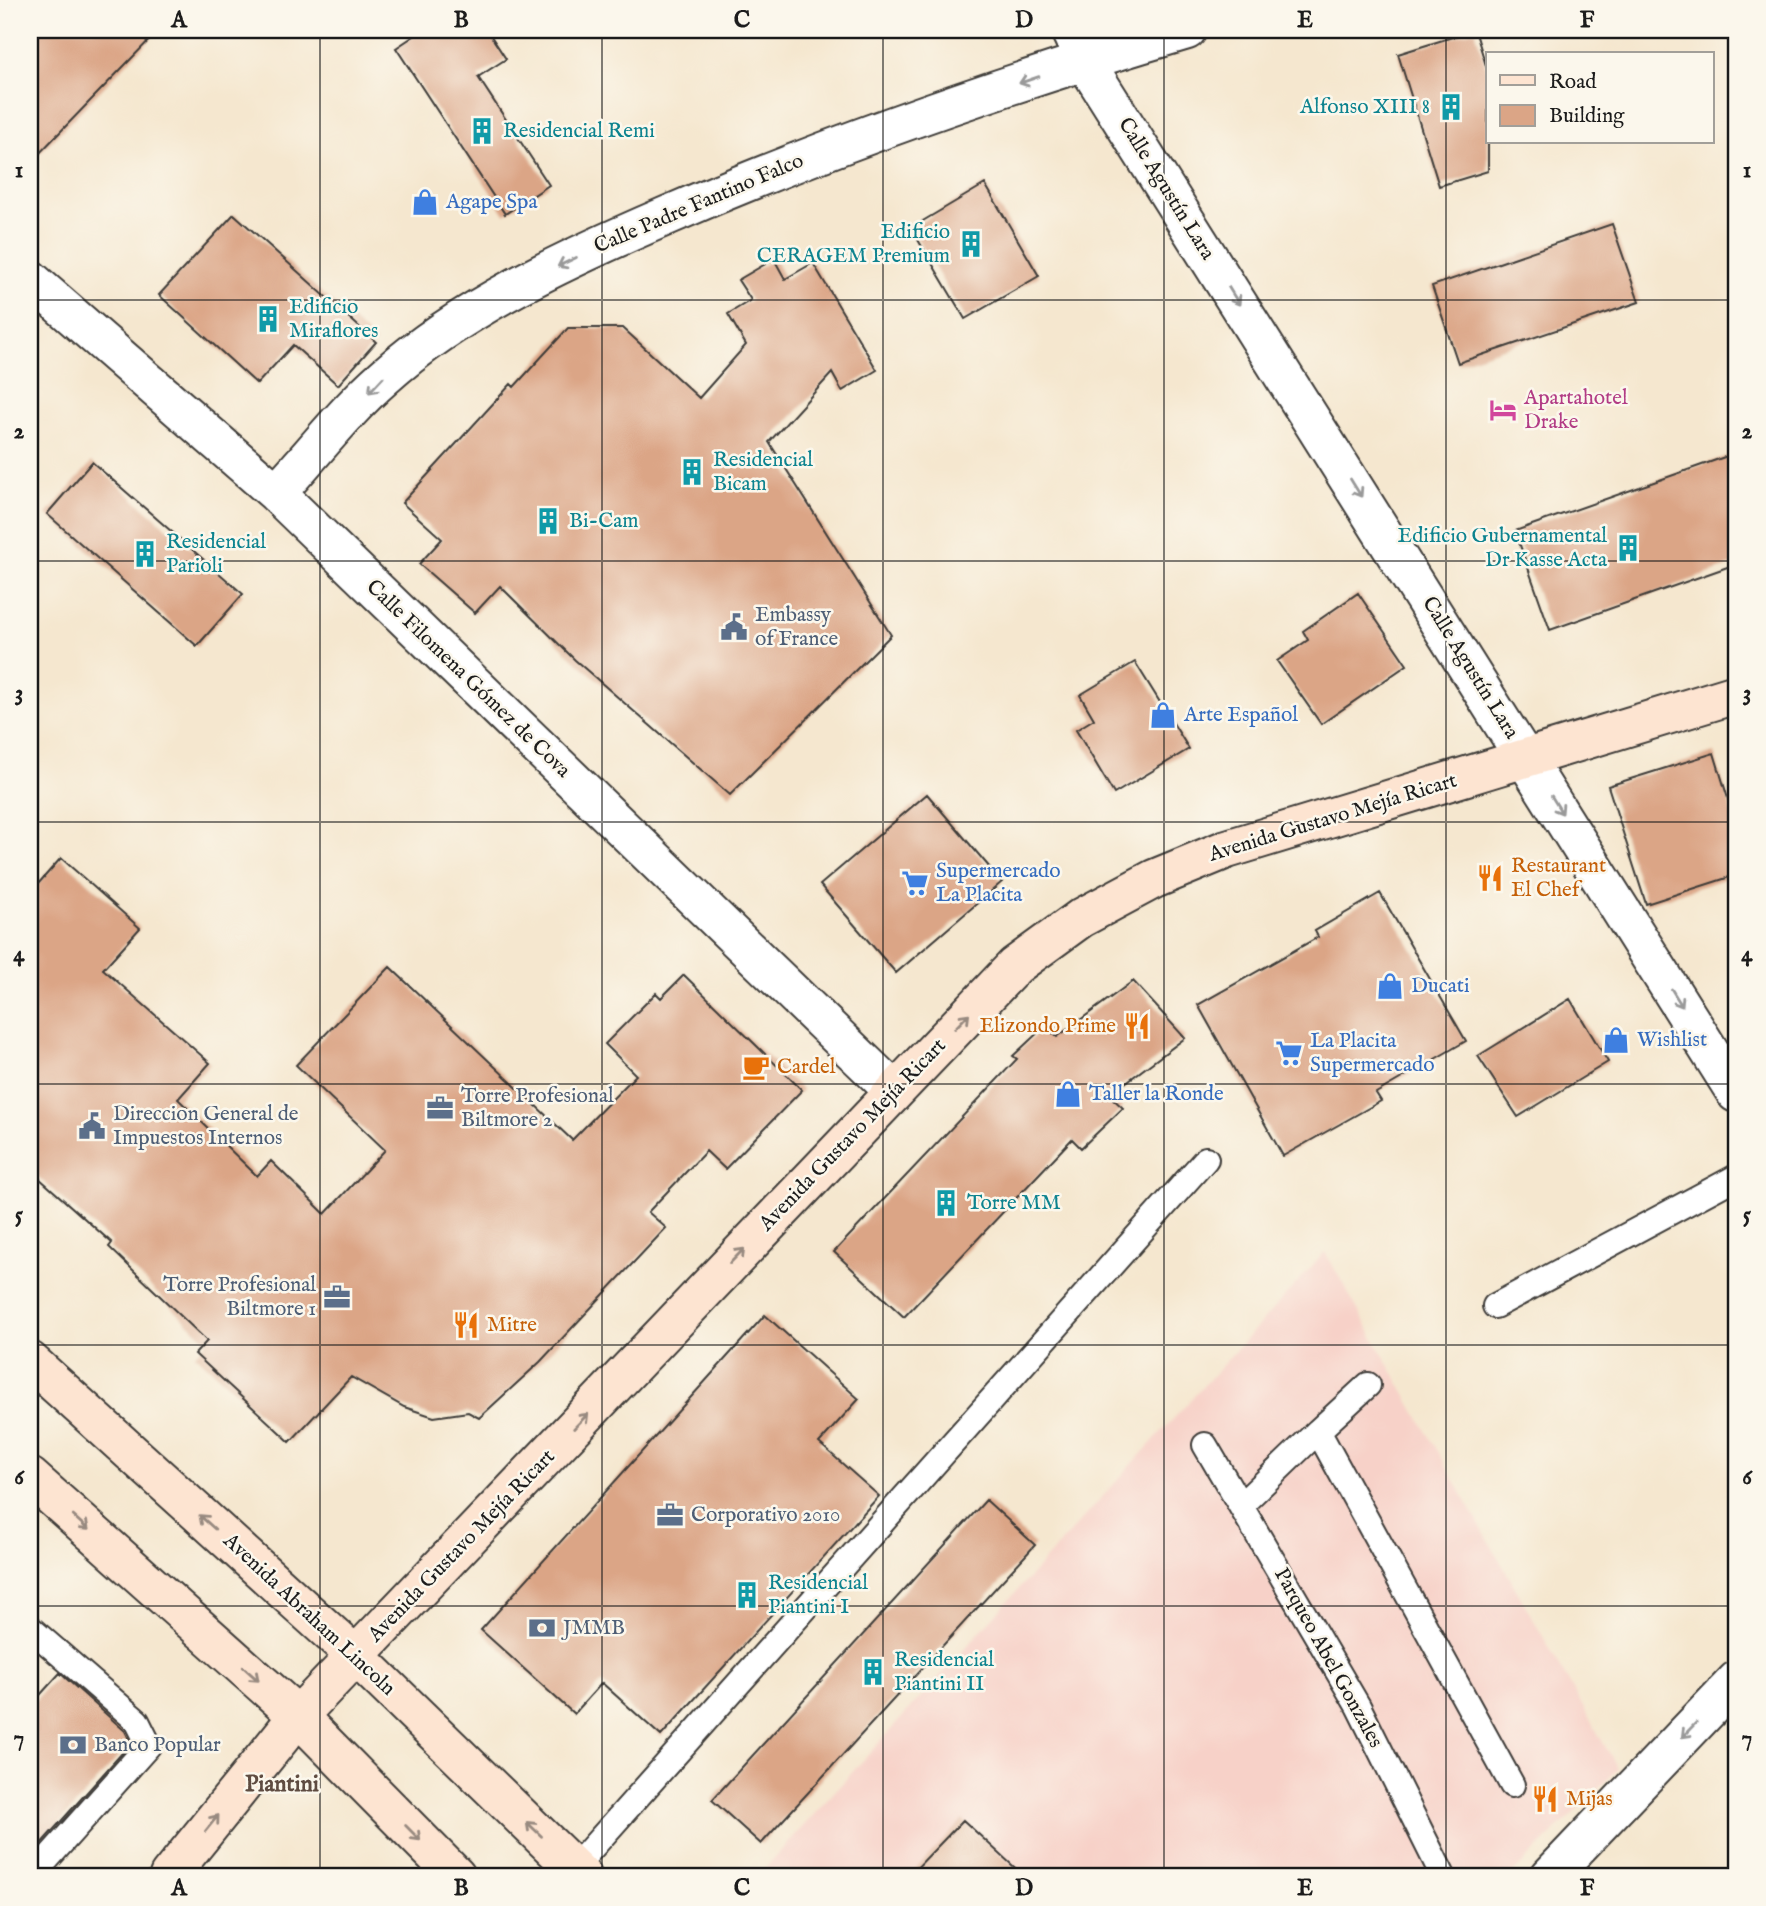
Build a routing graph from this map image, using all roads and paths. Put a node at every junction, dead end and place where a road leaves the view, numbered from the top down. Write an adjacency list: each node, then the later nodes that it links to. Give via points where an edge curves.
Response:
1 (1187, 30): 2 (street, Calle Padre Fantino Falco)
2 (1077, 45): 4 (street, Calle Padre Fantino Falco, one-way to 4, via 735,186 528,281 442,333 384,377); 6 (street, Calle Agustín Lara, one-way to 6)
3 (30, 279): 4 (street, Calle Filomena Gómez de Cova)
4 (276, 493): 7 (street, Calle Filomena Gómez de Cova)
5 (1736, 694): 6 (street, Avenida Gustavo Mejía Ricart)
6 (1527, 758): 7 (street, Avenida Gustavo Mejía Ricart, one-way to 6, via 1014,966 1081,918 1154,879 1227,849); 8 (street, Calle Agustín Lara, one-way to 8)
7 (894, 1091): 19 (street, Avenida Gustavo Mejía Ricart, one-way to 7)
8 (1736, 1093)
9 (1206, 1159): 23 (lane)
10 (1736, 1177): 11 (lane)
11 (1495, 1306)
12 (30, 1361): 19 (street, Avenida Abraham Lincoln, one-way to 12)
13 (1368, 1385): 14 (lane)
14 (1318, 1431): 17 (lane); 22 (lane)
15 (1205, 1445): 17 (lane, Parqueo Abel Gonzales)
16 (30, 1477): 21 (street, one-way to 21)
17 (1241, 1505): 27 (lane, Parqueo Abel Gonzales, via 1358,1706)
18 (30, 1628): 24 (lane, via 137,1721 149,1745)
19 (356, 1657): 21 (street, Avenida Gustavo Mejía Ricart); 23 (street, Avenida Abraham Lincoln, one-way to 19)
20 (1736, 1681): 28 (street, one-way to 28)
21 (298, 1716): 25 (street, Avenida Gustavo Mejía Ricart, one-way to 21); 26 (street, one-way to 26)
22 (1512, 1785)
23 (578, 1872)
24 (32, 1876)
25 (169, 1876)
26 (456, 1876)
27 (1443, 1876)
28 (1550, 1876)

